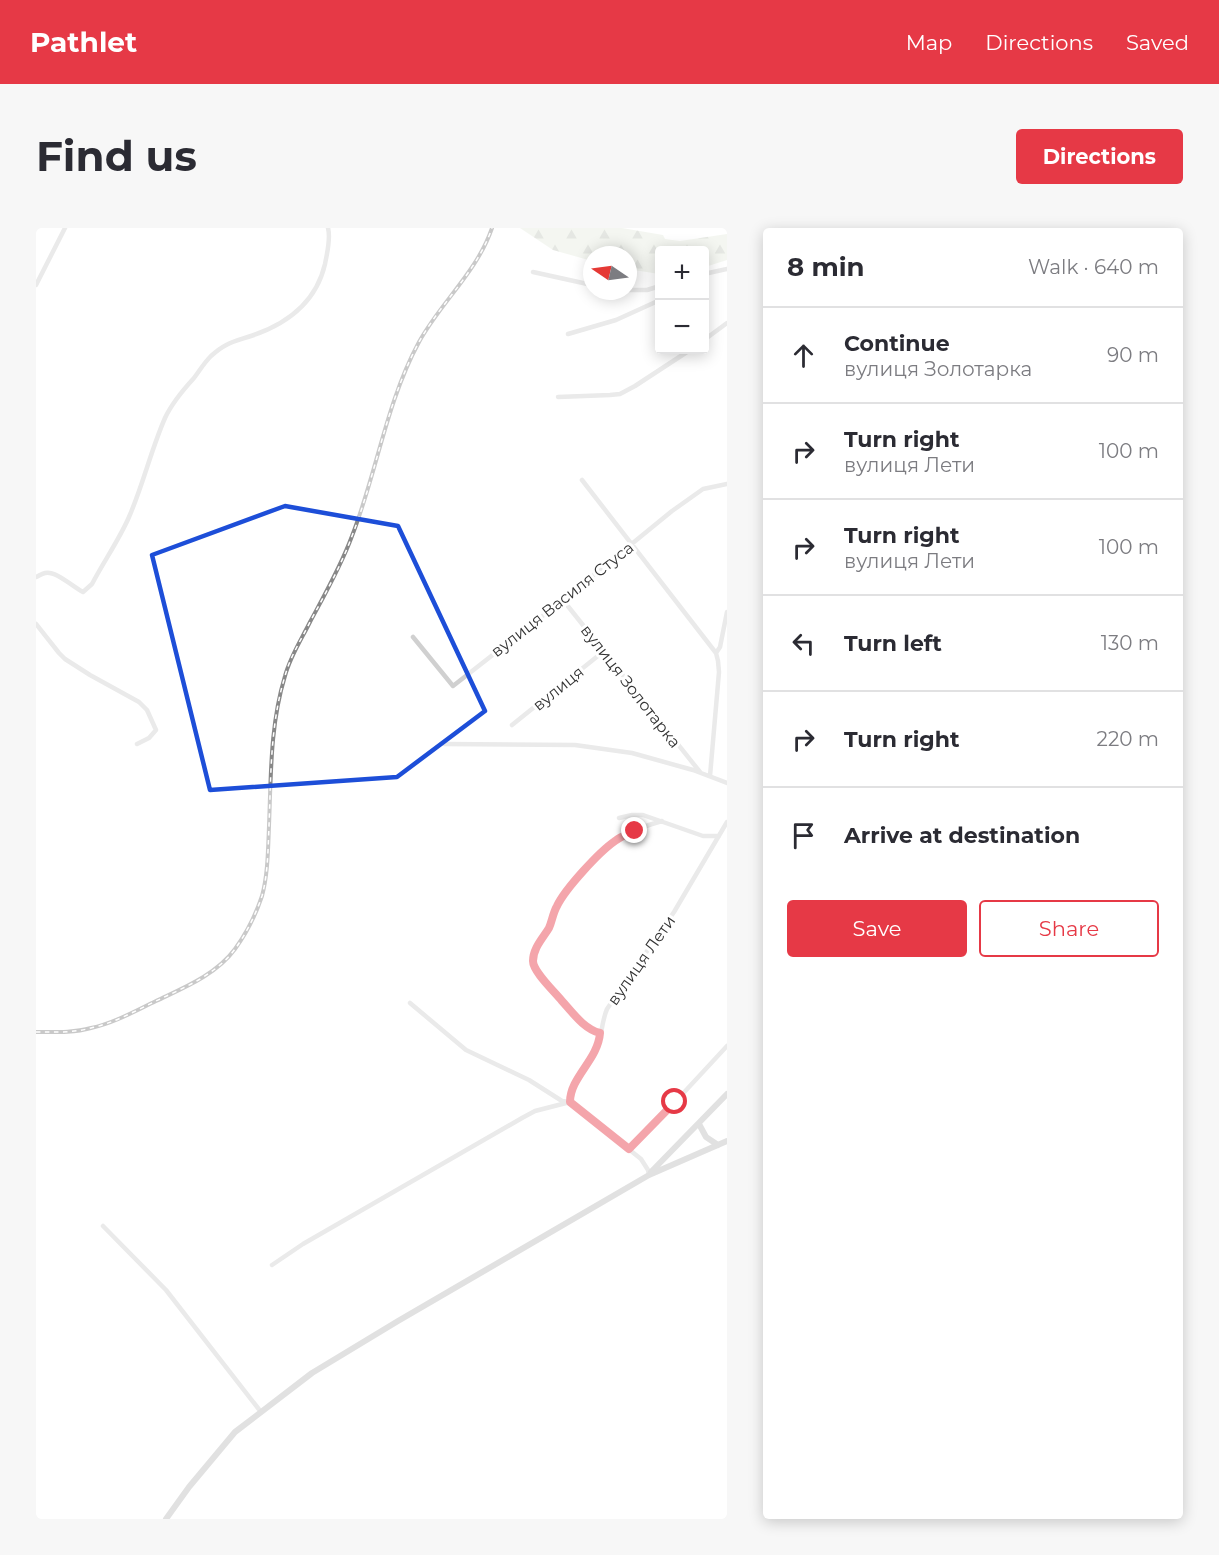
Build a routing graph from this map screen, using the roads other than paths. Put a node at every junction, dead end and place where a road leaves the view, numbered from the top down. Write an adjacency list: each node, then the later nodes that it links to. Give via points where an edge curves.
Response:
1 (64, 228): 7 (street)
2 (328, 228): 19 (street, via 322,275 302,308 277,325 221,348 174,402 129,518 92,584 83,592 53,573 45,572)
3 (727, 269): 5 (street)
4 (532, 272): 6 (street)
5 (709, 273)
6 (583, 283)
7 (36, 285)
8 (655, 287): 9 (street)
9 (637, 290)
10 (655, 302): 12 (street, via 616,320)
11 (727, 323): 13 (street)
12 (568, 334)
13 (709, 337)
14 (684, 354): 15 (street, via 620,394)
15 (558, 397)
16 (582, 480): 18 (street)
17 (727, 484): 18 (street, вулиця Василя Стуса, via 703,489)
18 (632, 544): 20 (street, вулиця Василя Стуса); 25 (street)
19 (36, 578)
20 (563, 600): 23 (street, вулиця Василя Стуса, via 453,686); 24 (street, вулиця Золотарка)
21 (727, 612): 25 (street)
22 (36, 624): 27 (street, via 65,659 147,710 156,730)
23 (413, 637)
24 (604, 651): 26 (street, вулиця); 29 (street, вулиця Золотарка)
25 (716, 653): 30 (street, via 719,672)
26 (512, 725)
27 (137, 744)
28 (444, 744): 29 (street, вулиця Золотарка, via 575,745 632,753)
29 (700, 772): 30 (street, вулиця Золотарка)
30 (710, 776): 31 (street, вулиця Золотарка)
31 (727, 783)
32 (619, 818): 33 (street, via 637,814)
33 (662, 821): 35 (street, via 706,837); 37 (street, via 622,836 602,852 559,902 534,954 534,966 548,985 579,1020)
34 (727, 822): 35 (street, вулиця Лети)
35 (719, 836): 37 (street, вулиця Лети, via 674,912 607,1010)
36 (410, 1003): 40 (street, via 466,1050)
37 (600, 1033): 40 (street, вулиця Лети, via 599,1043 572,1091)
38 (727, 1046): 44 (street)
39 (727, 1094): 41 (main road)
40 (570, 1102): 44 (street); 47 (street, via 522,1118)
41 (699, 1124): 43 (main road, via 706,1137); 45 (main road)
42 (727, 1141): 43 (main road)
43 (718, 1145): 45 (main road)
44 (629, 1149): 45 (street, via 643,1161)
45 (649, 1175): 48 (main road, via 322,1367)
46 (103, 1226): 48 (street, via 165,1290)
47 (272, 1265)
48 (261, 1413): 49 (main road, via 235,1432)
49 (166, 1519)

